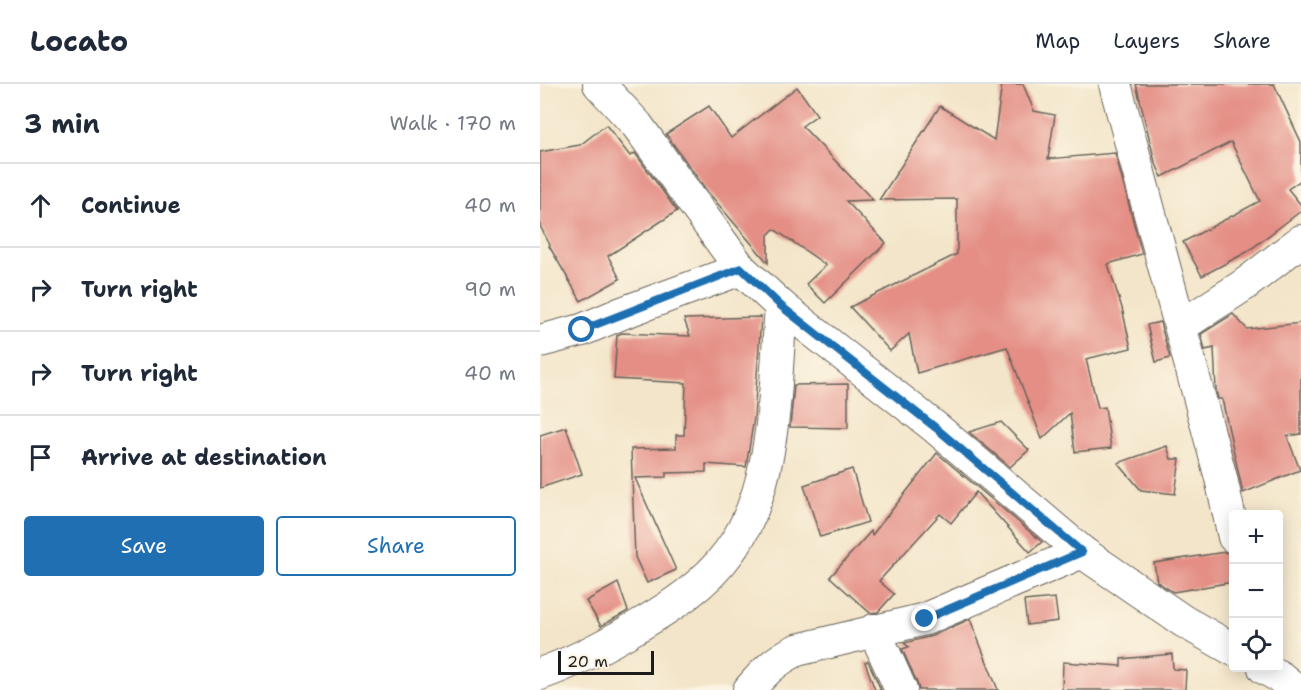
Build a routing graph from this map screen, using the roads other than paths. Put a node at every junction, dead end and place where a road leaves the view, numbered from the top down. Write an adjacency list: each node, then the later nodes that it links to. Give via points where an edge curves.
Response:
1 (599, 84): 4 (street, via 637,125)
2 (1115, 84): 6 (street)
3 (1301, 241): 6 (street)
4 (741, 268): 5 (street); 7 (street, via 582,330)
5 (781, 306): 9 (street, via 936,428); 12 (street, via 764,471 748,520 730,552 704,581 671,607 585,657)
6 (1181, 326): 8 (street)
7 (540, 341)
8 (1229, 517)
9 (1082, 552): 10 (street, via 925,619); 11 (street)
10 (874, 630): 13 (street, via 797,650 772,665); 14 (street)
11 (1229, 648)
12 (540, 674)
13 (749, 690)
14 (902, 690)

